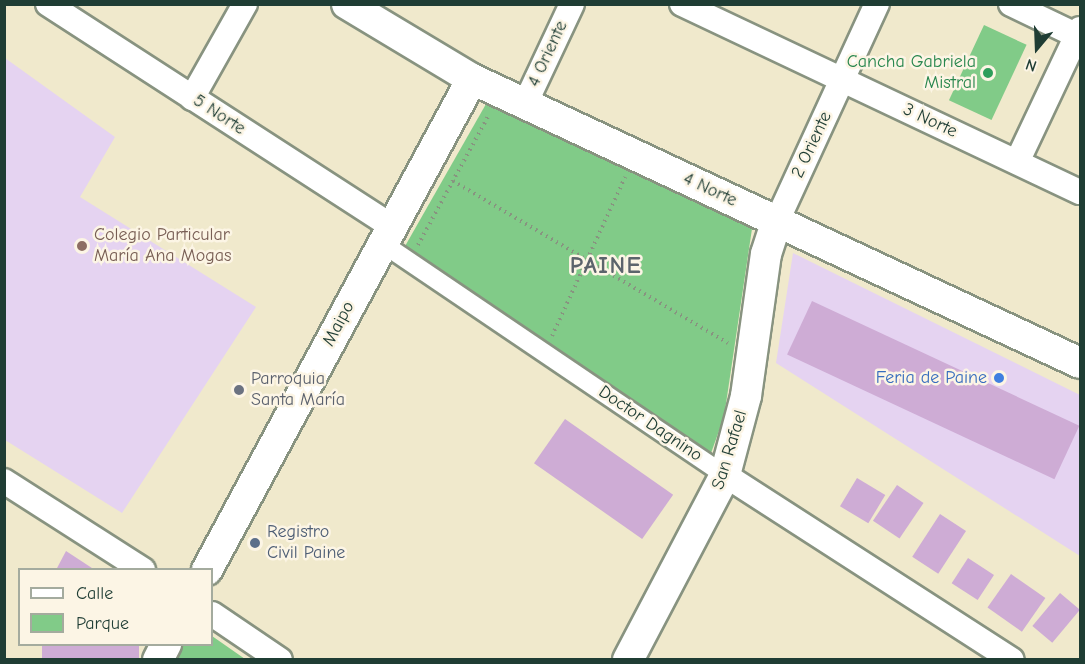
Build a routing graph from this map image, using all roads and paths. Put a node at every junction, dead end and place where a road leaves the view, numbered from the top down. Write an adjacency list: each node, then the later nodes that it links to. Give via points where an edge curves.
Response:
1 (48, 4): 12 (street, 5 Norte)
2 (245, 4): 12 (street)
3 (347, 4): 8 (street, 4 Norte)
4 (572, 4): 13 (street, 4 Oriente)
5 (877, 4): 11 (street, 2 Oriente)
6 (1011, 4): 9 (street)
7 (688, 6): 11 (street, 3 Norte)
8 (383, 14): 10 (street, 4 Norte)
9 (1079, 34): 15 (street)
10 (472, 79): 13 (street, 4 Norte); 20 (street, Maipo)
11 (843, 80): 15 (street, 3 Norte); 19 (street, 2 Oriente)
12 (192, 98): 20 (street, 5 Norte)
13 (525, 104): 19 (street, 4 Norte)
14 (490, 112): 17 (path)
15 (1017, 162): 18 (street, 3 Norte)
16 (625, 177): 21 (path)
17 (453, 181): 21 (path); 22 (path)
18 (1080, 192)
19 (777, 221): 25 (street, 4 Norte); 26 (street, San Rafael, via 766,254 746,396)
20 (387, 235): 22 (street, Doctor Dagnino); 29 (street, Maipo)
21 (588, 260): 23 (path); 24 (path)
22 (409, 262): 24 (street, Doctor Dagnino)
23 (732, 345)
24 (544, 352): 26 (street, Doctor Dagnino)
25 (1080, 363)
26 (725, 475): 34 (street, San Rafael); 35 (street, Doctor Dagnino)
27 (4, 481): 28 (street)
28 (140, 568)
29 (208, 568)
30 (213, 615): 33 (street)
31 (165, 646): 32 (street)
32 (158, 660)
33 (280, 660)
34 (628, 660)
35 (1012, 660)

